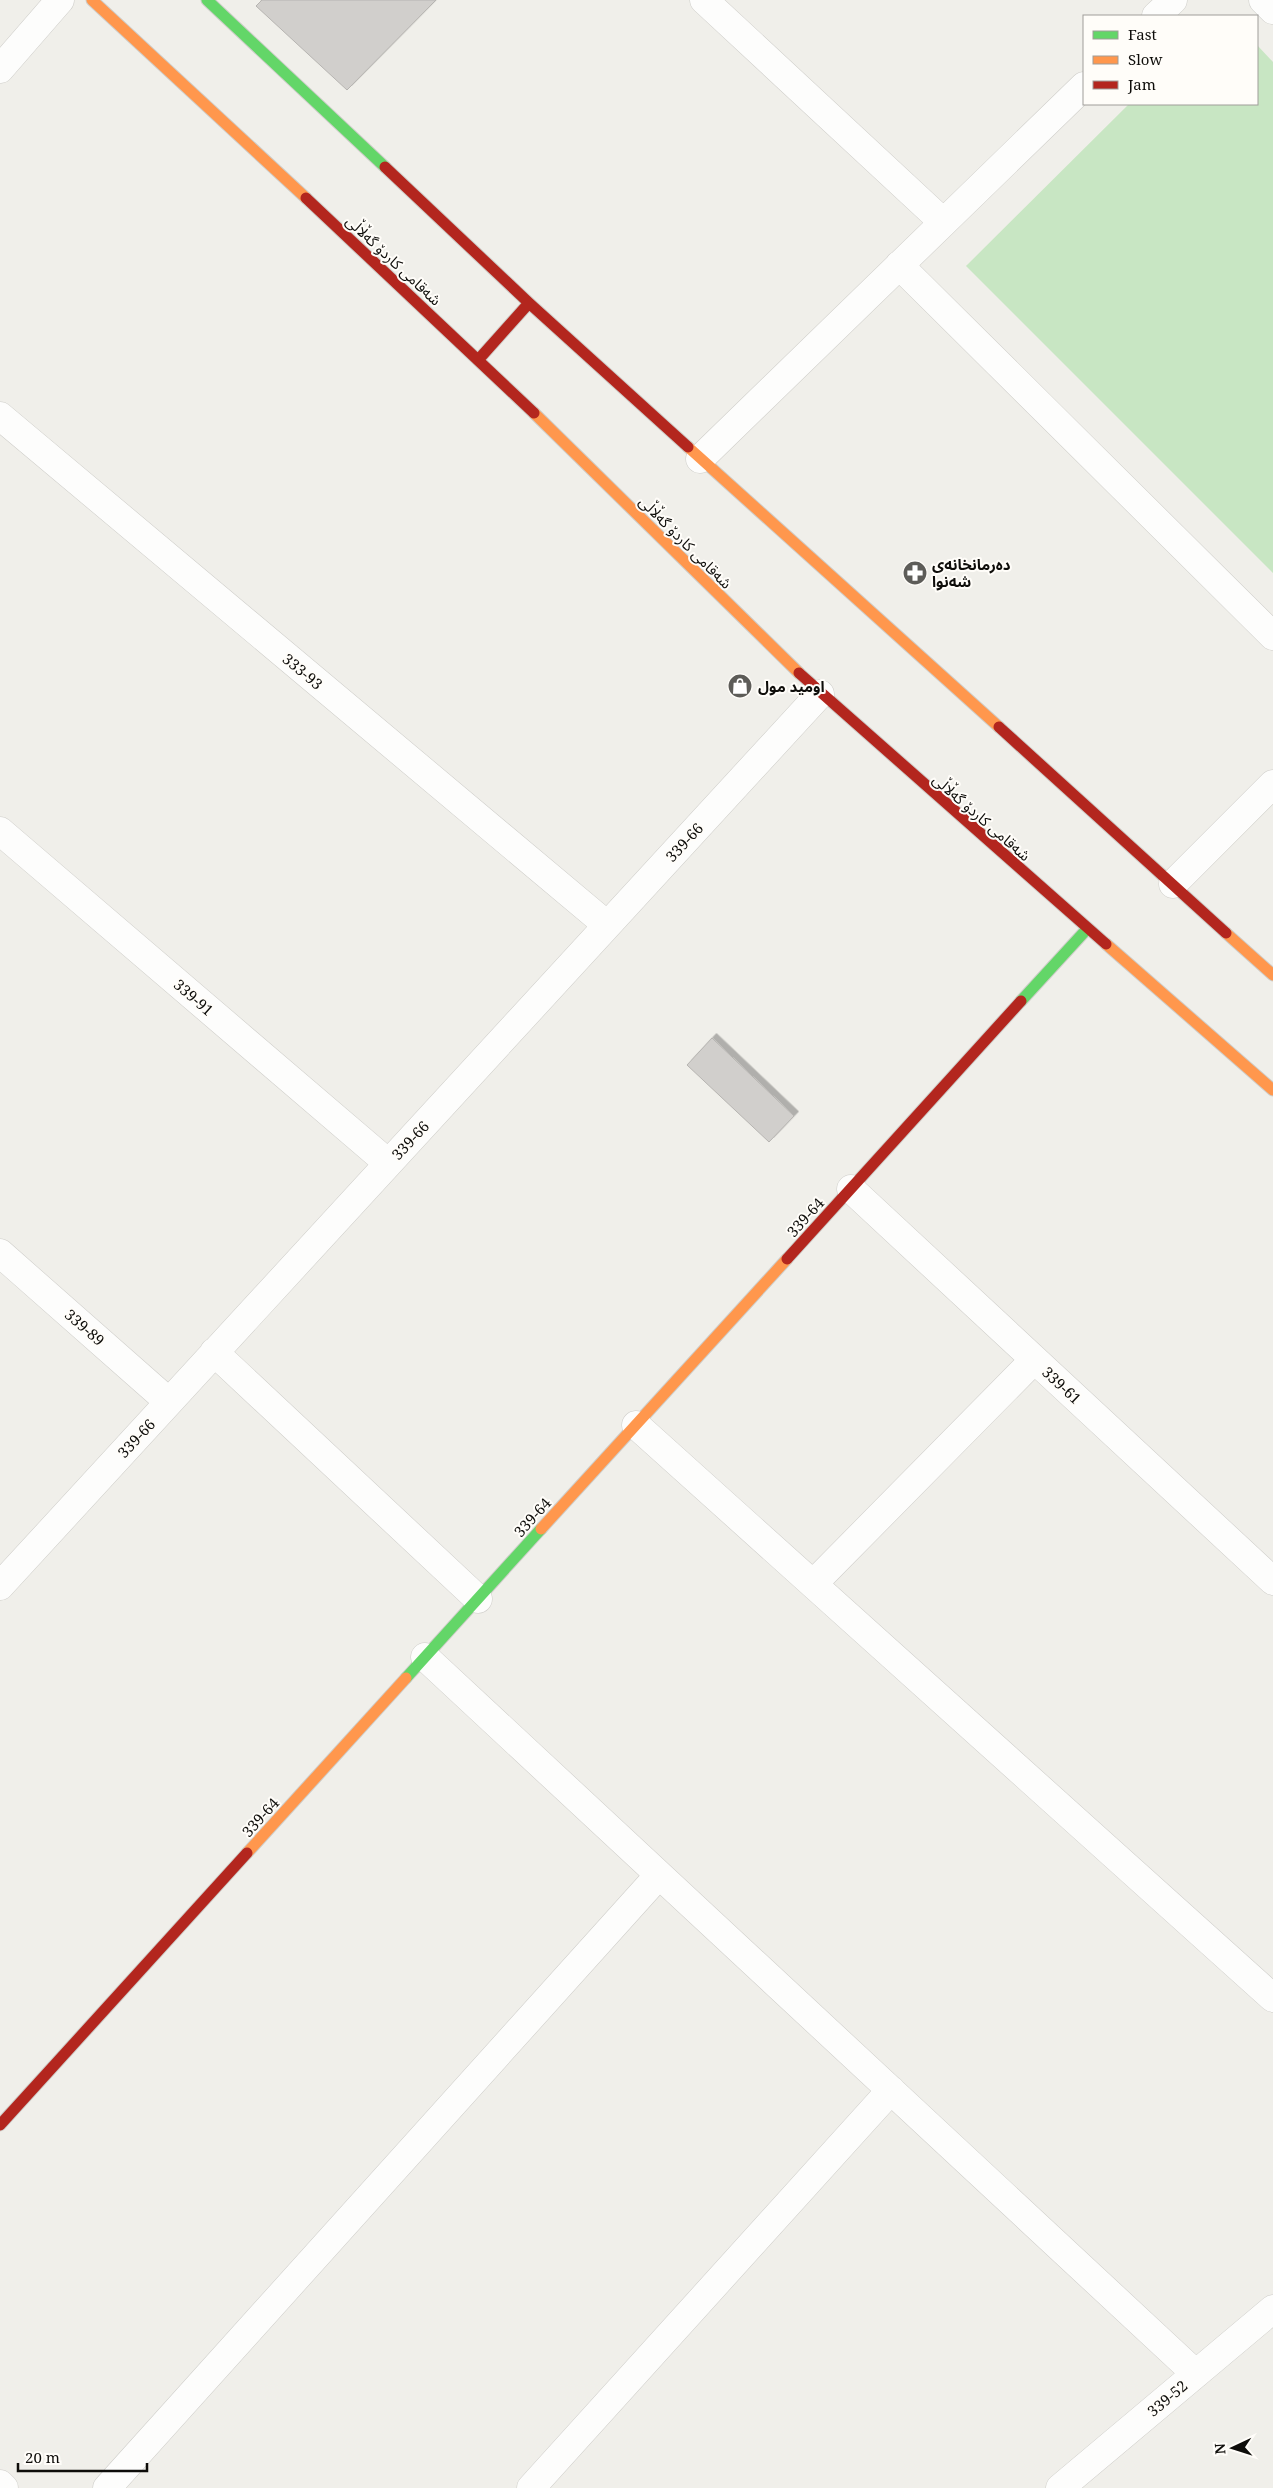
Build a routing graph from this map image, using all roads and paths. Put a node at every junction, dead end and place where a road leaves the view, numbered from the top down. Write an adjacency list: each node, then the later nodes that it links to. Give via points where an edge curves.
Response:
1 (60, 0): 9 (street)
2 (92, 0): 14 (street, شەقامی کاردۆ گەڵاڵی)
3 (207, 0): 13 (street)
4 (704, 0): 11 (street)
5 (1173, 0): 8 (street)
6 (1264, 0): 7 (street)
7 (1273, 10)
8 (1157, 15)
9 (0, 70)
10 (1083, 87): 11 (street)
11 (943, 222): 12 (street)
12 (899, 265): 16 (street); 17 (street)
13 (530, 303): 14 (street); 16 (street)
14 (479, 359): 18 (street, شەقامی کاردۆ گەڵاڵی)
15 (0, 416): 22 (street, 333-93)
16 (700, 459): 21 (street)
17 (1273, 636)
18 (820, 694): 22 (street, 339-66); 23 (street, شەقامی کاردۆ گەڵاڵی)
19 (1273, 784): 21 (street)
20 (0, 831): 26 (street, 339-91)
21 (1173, 884): 24 (street)
22 (606, 925): 26 (street, 339-66)
23 (1087, 929): 25 (street, شەقامی کاردۆ گەڵاڵی); 27 (street, 339-64)
24 (1273, 975)
25 (1273, 1090)
26 (388, 1163): 29 (street, 339-66)
27 (851, 1189): 30 (street, 339-61); 32 (street, 339-64)
28 (0, 1253): 31 (street, 339-89)
29 (214, 1352): 31 (street, 339-66); 36 (street)
30 (1034, 1360): 33 (street, 339-61); 34 (street)
31 (169, 1402): 35 (street, 339-66)
32 (636, 1425): 34 (street); 36 (street, 339-64)
33 (1273, 1581)
34 (813, 1584): 39 (street)
35 (0, 1586)
36 (478, 1598): 37 (street, 339-64)
37 (425, 1657): 38 (street); 41 (street, 339-64)
38 (659, 1875): 40 (street); 46 (street)
39 (1273, 1998)
40 (892, 2090): 43 (street); 47 (street)
41 (0, 2125)
42 (1273, 2309): 43 (street, 339-52)
43 (1196, 2374): 48 (street, 339-52)
44 (0, 2484): 45 (street)
45 (4, 2488)
46 (107, 2488)
47 (531, 2488)
48 (1060, 2488)

